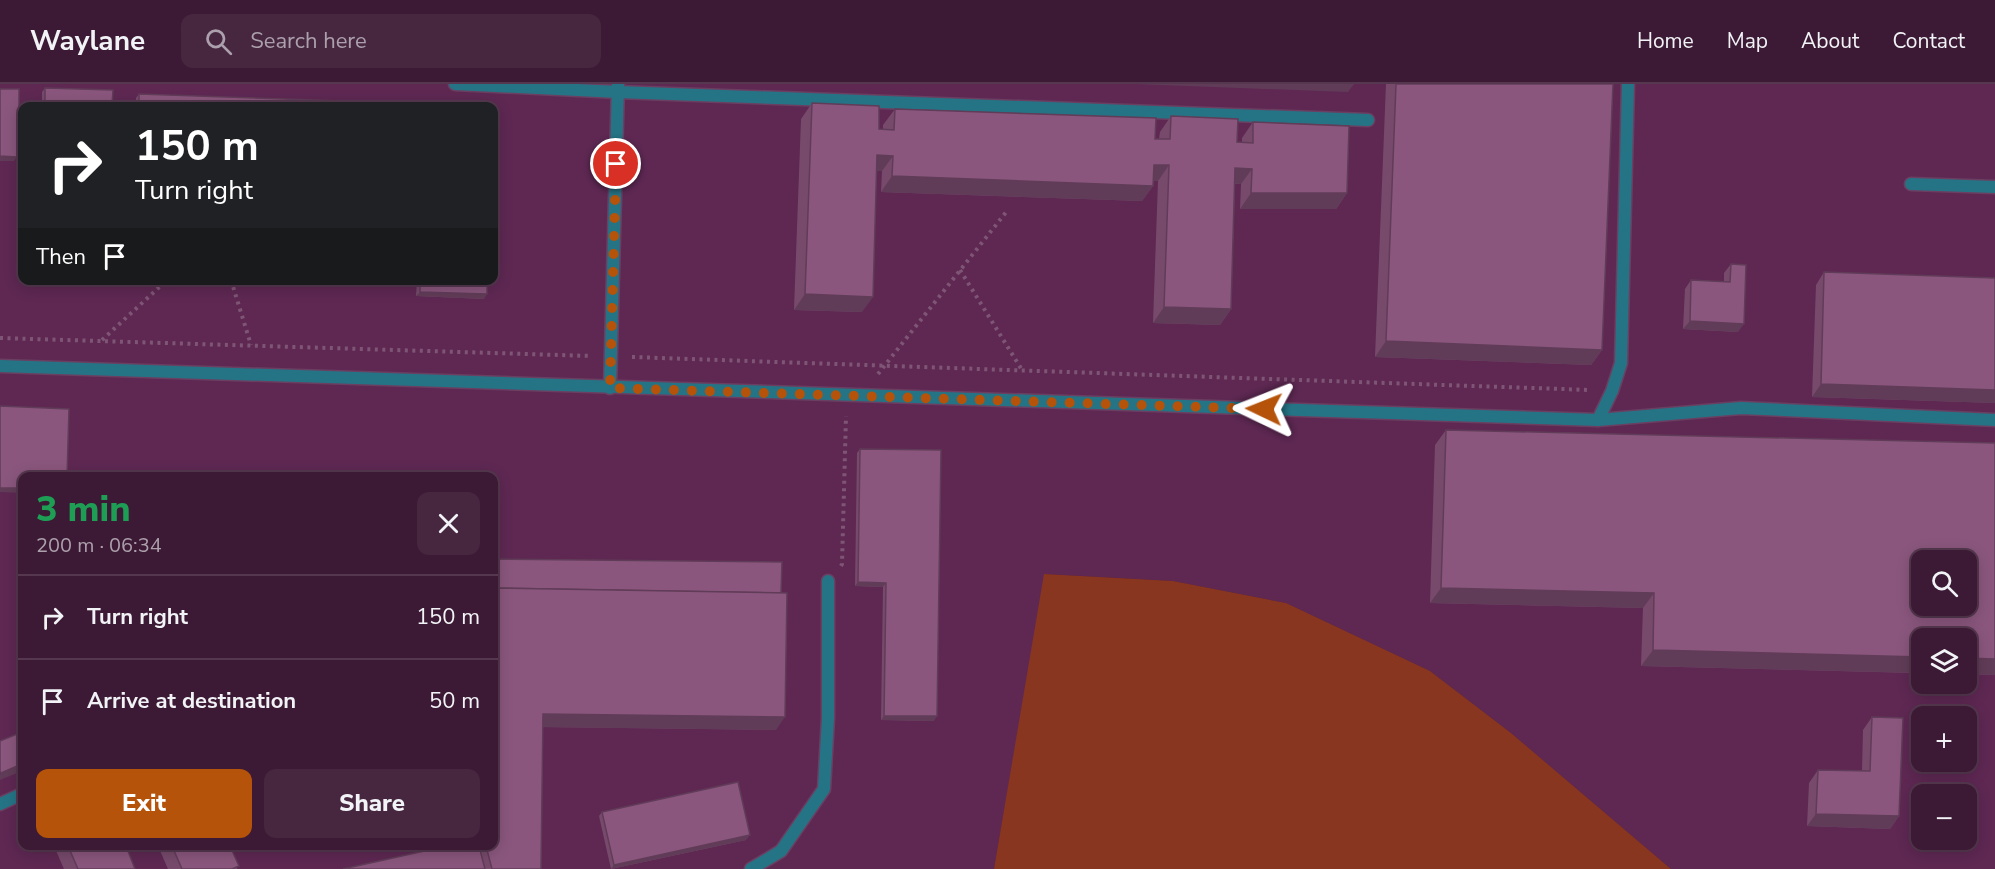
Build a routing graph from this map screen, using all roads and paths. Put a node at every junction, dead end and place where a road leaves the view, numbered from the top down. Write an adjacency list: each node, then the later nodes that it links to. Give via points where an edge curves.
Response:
1 (455, 84): 3 (lane)
2 (1628, 84): 19 (lane, via 1621,363)
3 (618, 88): 4 (lane); 14 (lane)
4 (1368, 120)
5 (1911, 184): 6 (lane)
6 (1995, 187)
7 (1007, 211): 8 (path)
8 (960, 270): 16 (path); 17 (path)
9 (162, 285): 12 (path)
10 (233, 285): 13 (path)
11 (0, 338): 12 (path)
12 (102, 341): 13 (path)
13 (251, 345): 14 (path)
14 (611, 356): 16 (path); 18 (lane)
15 (0, 366): 18 (lane)
16 (885, 366): 17 (path); 20 (path)
17 (1023, 370): 19 (path)
18 (610, 388): 20 (lane)
19 (1612, 391): 21 (lane)
20 (860, 396): 21 (lane)
21 (1598, 420): 22 (lane, via 1741,408)
22 (1995, 420)
23 (846, 431): 24 (path, via 842,564)
24 (828, 581): 27 (lane, via 824,789 781,851)
25 (18, 796): 26 (lane)
26 (0, 804)
27 (751, 869)

